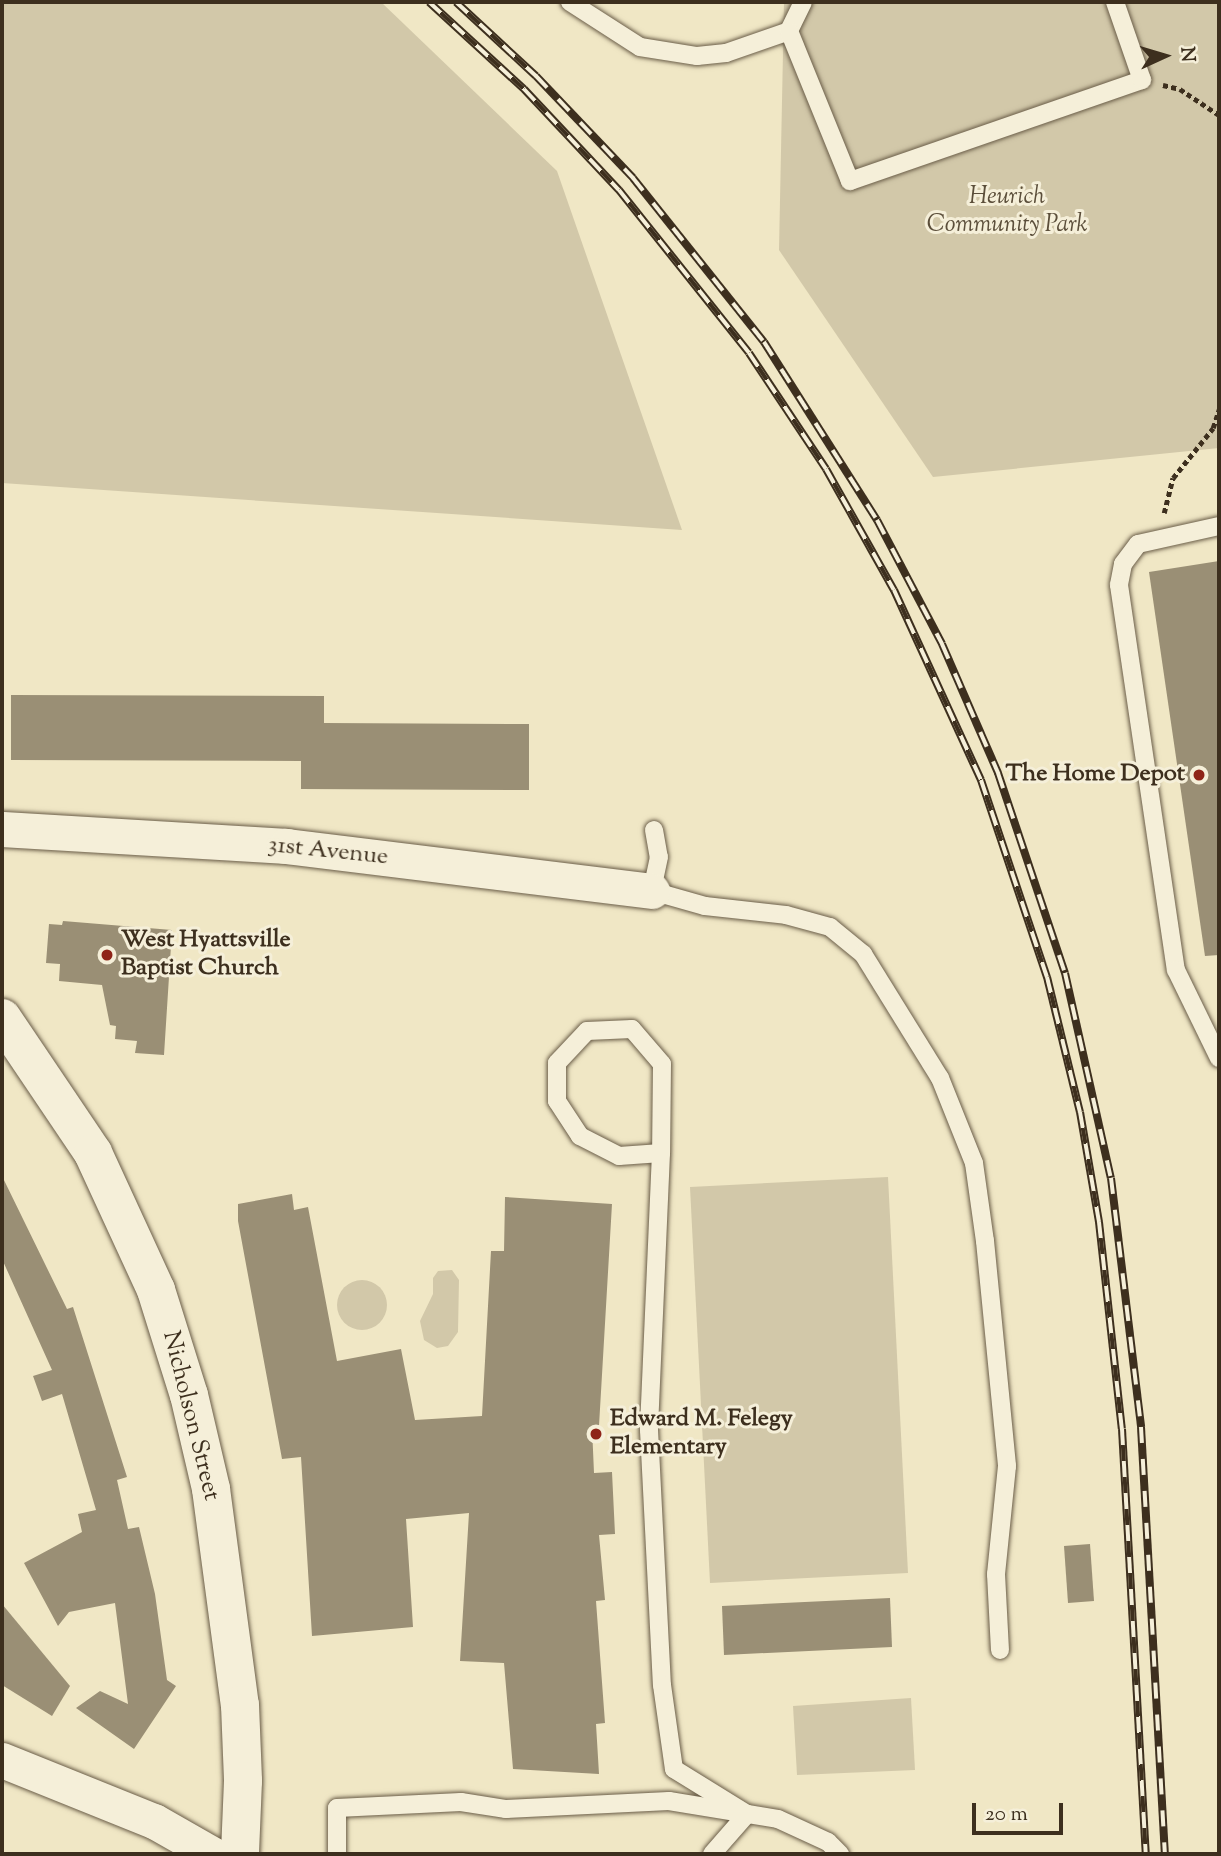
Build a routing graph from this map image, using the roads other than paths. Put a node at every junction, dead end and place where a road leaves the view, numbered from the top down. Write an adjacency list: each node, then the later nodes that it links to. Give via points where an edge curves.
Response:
1 (570, 2): 4 (lane, via 640,47 697,56 726,53)
2 (803, 2): 4 (lane)
3 (1115, 2): 4 (lane, via 1142,80 850,181)
4 (789, 32)
5 (1219, 526): 10 (lane, via 1138,544 1123,564 1119,585 1176,970)
6 (2, 829): 8 (street, 31st Avenue, via 286,846)
7 (654, 830): 8 (lane, via 659,857)
8 (652, 891): 12 (lane, via 705,906 786,915 830,927 863,954 940,1078 974,1163 985,1241 1007,1465 996,1574)
9 (2, 1018): 16 (street, Nicholson Street, via 93,1153 156,1290 190,1395 211,1489 240,1704)
10 (1219, 1058)
11 (661, 1153): 11 (lane, via 662,1064 632,1030 587,1031 557,1063 557,1101 580,1136 619,1157); 14 (lane, via 649,1430 662,1685 674,1769)
12 (1000, 1650)
13 (2, 1760): 15 (street, via 154,1821)
14 (747, 1814): 17 (lane, via 669,1801 506,1808 461,1802 337,1808); 18 (lane); 19 (lane, via 778,1819 828,1842)
15 (212, 1854)
16 (240, 1854)
17 (337, 1854)
18 (712, 1854)
19 (840, 1854)

